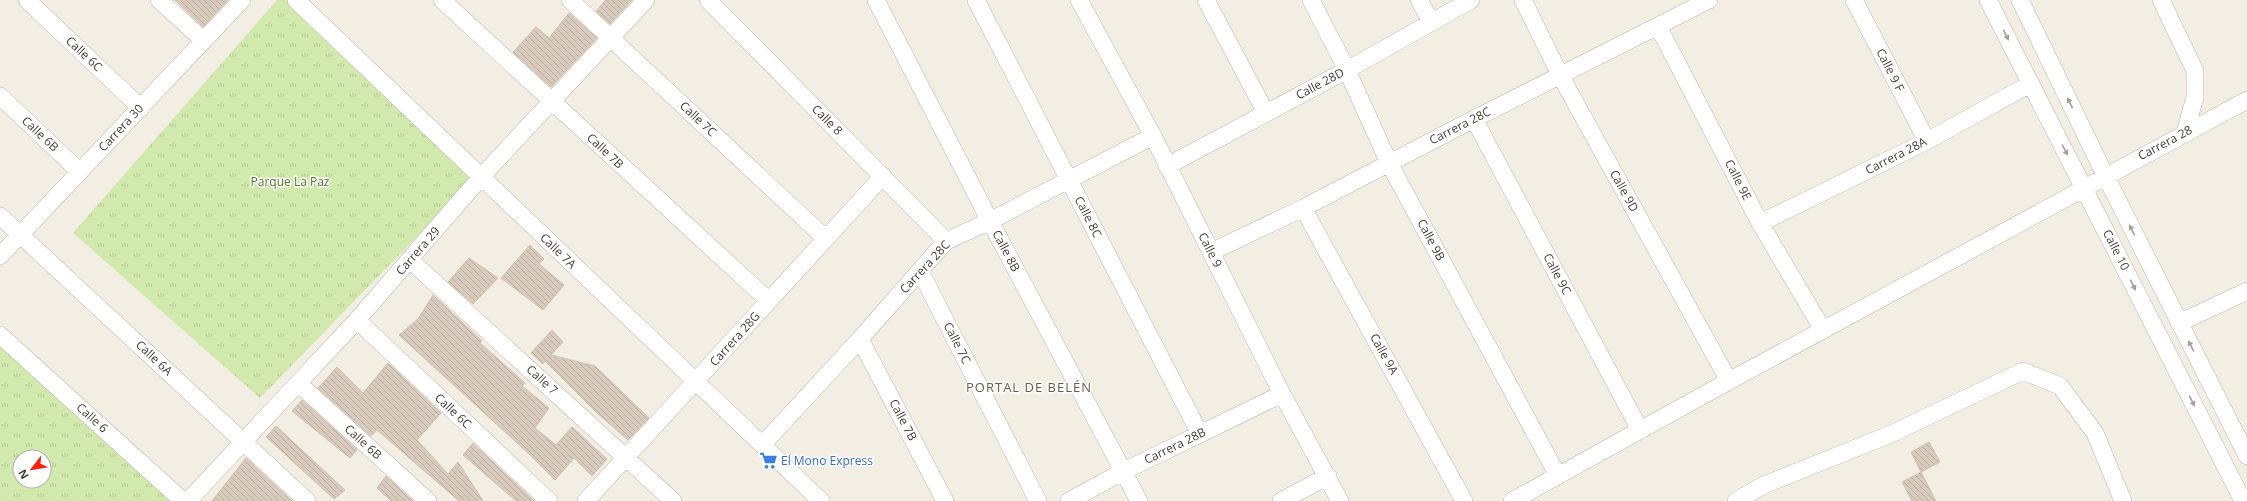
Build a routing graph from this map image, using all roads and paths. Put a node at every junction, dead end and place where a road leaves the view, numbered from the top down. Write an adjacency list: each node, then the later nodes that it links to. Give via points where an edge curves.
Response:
1 (27, 0): 32 (street, Calle 6C)
2 (159, 0): 25 (street)
3 (242, 0): 25 (street, Carrera 30)
4 (296, 0): 43 (street, Calle 7A)
5 (442, 0): 31 (street, Calle 7B)
6 (570, 0): 24 (street, Calle 7C)
7 (646, 0): 24 (street, Carrera 29)
8 (708, 0): 41 (street, Calle 8)
9 (876, 0): 48 (street, Calle 8B)
10 (976, 0): 44 (street, Calle 8C)
11 (1079, 0): 36 (street, Calle 9)
12 (1206, 0): 33 (street)
13 (1311, 0): 26 (street, Calle 9B)
14 (1419, 0): 22 (street)
15 (1471, 0): 22 (street, Calle 28D)
16 (1523, 0): 27 (street, Calle 9D)
17 (1709, 0): 23 (street, Carrera 28C)
18 (1854, 0): 37 (street, Calle 9 F)
19 (1988, 0): 28 (street, Calle 10, one-way to 28)
20 (2020, 0): 42 (street, Calle 10, one-way to 20)
21 (2161, 0): 35 (street, via 2195,71 2195,97)
22 (1431, 22): 26 (street, Calle 28D)
23 (1658, 26): 27 (street, Carrera 28C); 49 (street, Calle 9E)
24 (612, 38): 31 (street, Carrera 29); 51 (street, Calle 7C)
25 (203, 40): 32 (street, Carrera 30)
26 (1347, 70): 33 (street, Calle 28D); 38 (street, Calle 9B)
27 (1560, 75): 34 (street, Carrera 28C); 64 (street, Calle 9D)
28 (2030, 84): 37 (street, Carrera 28A); 45 (street, Calle 10, one-way to 45)
29 (0, 96): 40 (street, Calle 6B)
30 (2247, 100): 35 (street, Carrera 28)
31 (551, 101): 43 (street, Carrera 29); 58 (street, Calle 7B)
32 (141, 108): 40 (street, Carrera 30)
33 (1266, 113): 39 (street, Calle 28D)
34 (1474, 118): 38 (street, Carrera 28C); 68 (street, Calle 9C)
35 (2185, 133): 42 (street, Carrera 28)
36 (1153, 136): 39 (street, Calle 9); 44 (street, Carrera 28C)
37 (1927, 141): 49 (street, Carrera 28A)
38 (1389, 163): 46 (street, Carrera 28C); 76 (street, Calle 9B)
39 (1167, 166): 53 (street, Calle 9)
40 (80, 172): 50 (street, Carrera 30)
41 (883, 176): 51 (street, Carrera 28G); 52 (street, Calle 8)
42 (2105, 176): 45 (street, Carrera 28); 60 (street, Calle 10, one-way to 42)
43 (481, 178): 55 (street, Carrera 29); 65 (street, Calle 7A)
44 (1068, 179): 48 (street, Carrera 28C); 69 (street, Calle 8C)
45 (2084, 188): 61 (street, Carrera 28); 95 (street, Calle 10, one-way to 95)
46 (1304, 208): 53 (street, Carrera 28C); 91 (street, Calle 9A)
47 (0, 216): 50 (street, Calle 6A)
48 (990, 221): 52 (street, Carrera 28C); 74 (street, Calle 8B)
49 (1760, 223): 61 (street, Calle 9E)
50 (20, 235): 54 (street, Carrera 30); 70 (street, Calle 6A)
51 (825, 238): 58 (street, Carrera 28G)
52 (946, 241): 56 (street, Carrera 28C)
53 (1211, 252): 67 (street, Calle 9)
54 (0, 256)
55 (410, 260): 59 (street, Carrera 29); 73 (street, Calle 7)
56 (920, 271): 63 (street, Carrera 28C); 86 (street, Calle 7C)
57 (2247, 292): 60 (street)
58 (769, 301): 65 (street, Carrera 28G)
59 (357, 320): 66 (street, Carrera 29); 81 (street, Calle 6C)
60 (2179, 323): 72 (street, Calle 10, one-way to 60)
61 (1823, 330): 64 (street, Carrera 28)
62 (0, 335): 77 (street, Calle 6)
63 (860, 339): 71 (street, Carrera 28C); 85 (street, Calle 7B)
64 (1728, 381): 68 (street, Carrera 28)
65 (695, 383): 71 (street, Calle 7A); 73 (street, Carrera 28G)
66 (299, 384): 70 (street, Carrera 29); 80 (street, Calle 6B)
67 (1282, 394): 69 (street, Carrera 28B); 75 (street, Calle 9)
68 (1640, 430): 76 (street, Carrera 28)
69 (1200, 434): 74 (street, Carrera 28B)
70 (244, 441): 78 (street, Carrera 29); 79 (street, Calle 6A)
71 (763, 444): 84 (street, Calle 7A)
72 (2247, 456)
73 (626, 457): 82 (street, Carrera 28G); 83 (street, Calle 7)
74 (1124, 471): 87 (street, Carrera 28B); 88 (street, Calle 8B)
75 (1328, 476): 89 (street); 90 (street, Calle 9)
76 (1558, 476): 92 (street, Carrera 28)
77 (183, 501)
78 (188, 501)
79 (307, 501)
80 (428, 501)
81 (549, 501)
82 (586, 501)
83 (673, 501)
84 (820, 501)
85 (945, 501)
86 (1038, 501)
87 (1069, 501)
88 (1139, 501)
89 (1281, 501)
90 (1340, 501)
91 (1464, 501)
92 (1512, 501)
93 (1736, 501): 94 (street, via 1764,485 1891,434 2023,371 2060,386 2096,433)
94 (2123, 501)
95 (2243, 501)

